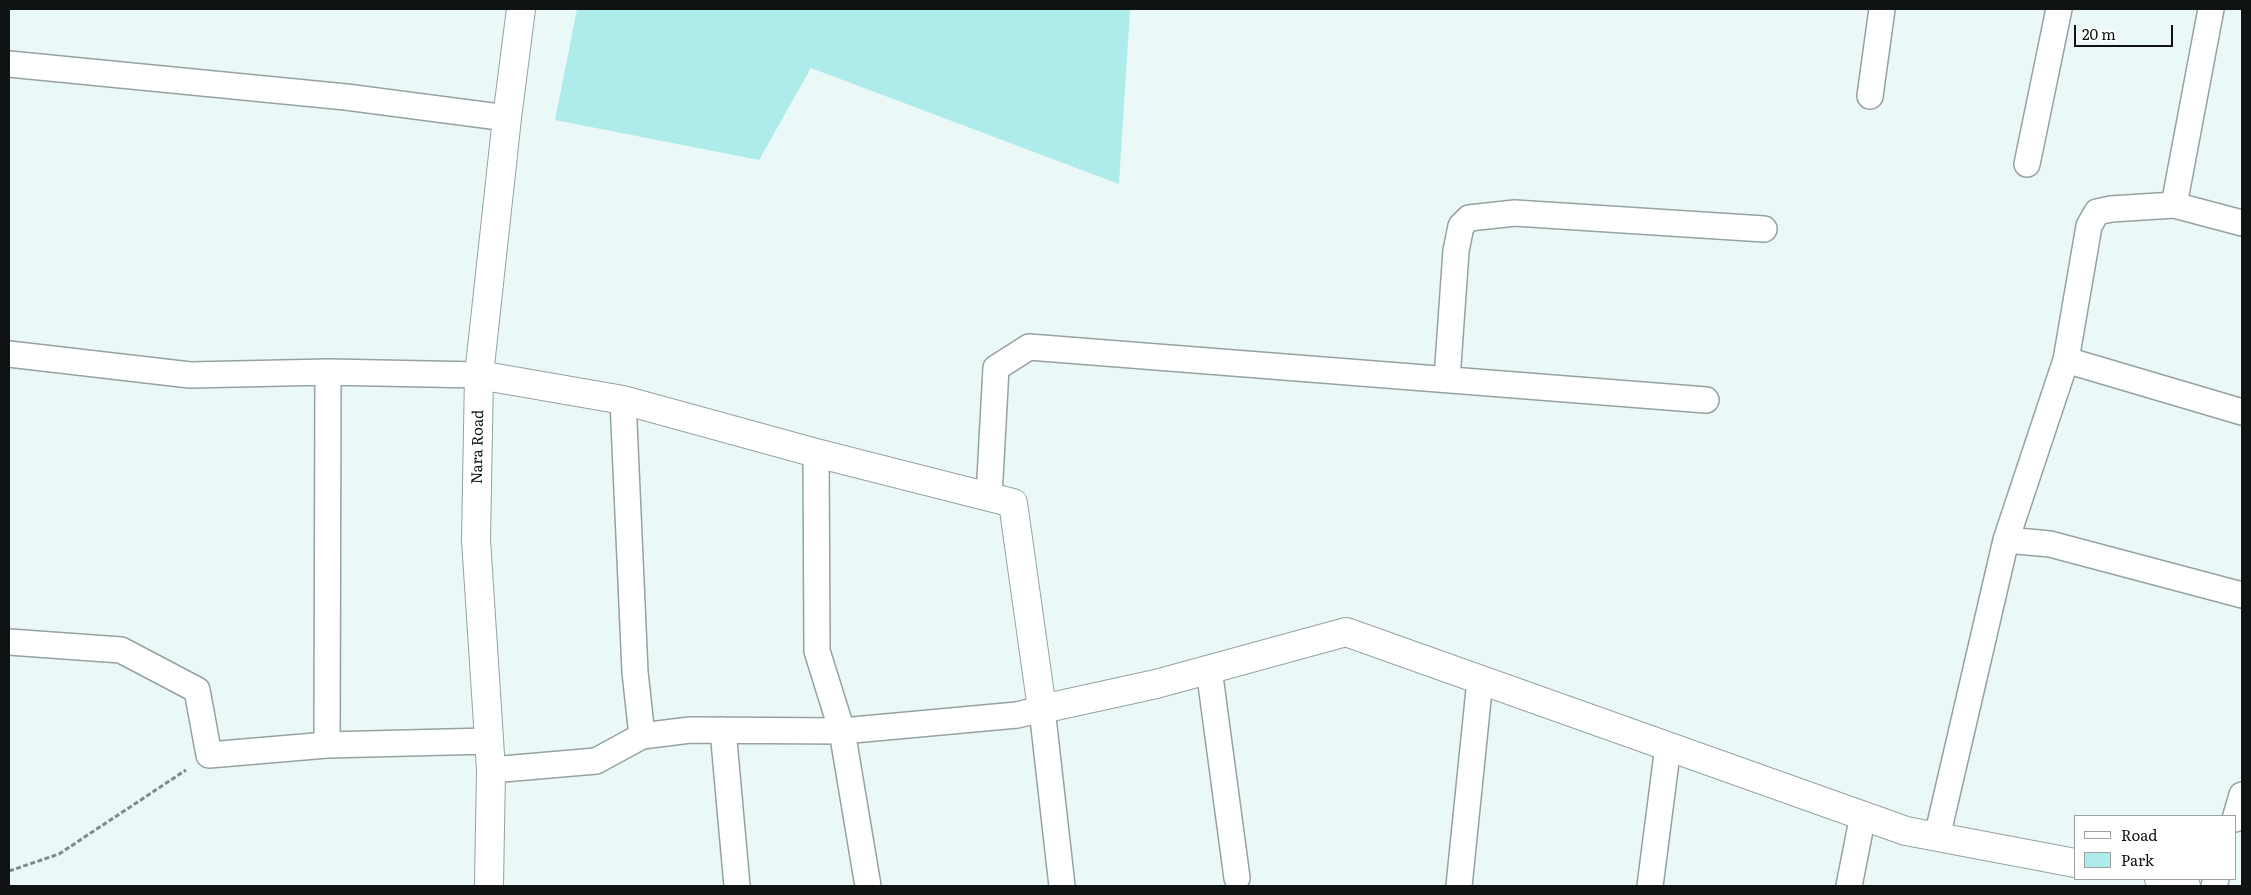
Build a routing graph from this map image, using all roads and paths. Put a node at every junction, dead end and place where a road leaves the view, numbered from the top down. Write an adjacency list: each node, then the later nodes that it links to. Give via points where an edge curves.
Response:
1 (522, 9): 7 (street, Nara Road)
2 (1882, 9): 6 (street)
3 (2059, 9): 8 (street)
4 (2212, 9): 9 (street)
5 (9, 64): 7 (street, via 346,97)
6 (1870, 96)
7 (507, 118): 15 (street, Nara Road)
8 (2027, 164)
9 (2174, 205): 10 (street); 13 (street, via 2111,208 2097,212 2090,226)
10 (2242, 223)
11 (1764, 229): 16 (street, via 1515,213 1469,218 1461,226 1456,251)
12 (9, 354): 14 (street, via 190,375)
13 (2066, 360): 19 (street); 22 (street)
14 (328, 372): 15 (street); 32 (street)
15 (479, 375): 17 (street); 31 (street, Nara Road, via 476,540)
16 (1447, 379): 18 (street); 21 (street, via 1030,346 996,368)
17 (622, 400): 20 (street); 30 (street, via 635,672)
18 (1706, 400)
19 (2242, 412)
20 (816, 453): 21 (street); 29 (street, via 817,651)
21 (989, 498): 27 (street, via 1013,503)
22 (2006, 540): 23 (street, via 2050,544); 39 (street)
23 (2242, 595)
24 (9, 642): 34 (street, via 121,650 197,690)
25 (1209, 669): 26 (street, via 1346,632); 27 (street); 42 (street)
26 (1480, 680): 33 (street); 48 (street)
27 (1042, 709): 29 (street, via 1017,715); 47 (street)
28 (723, 730): 29 (street); 30 (street); 45 (street)
29 (842, 731): 46 (street)
30 (642, 736): 35 (street, via 596,761)
31 (488, 741): 32 (street); 35 (street, Nara Road)
32 (327, 745): 34 (street)
33 (1668, 746): 37 (street); 49 (street)
34 (209, 755): 41 (path, via 58,854)
35 (491, 770): 44 (street, Nara Road)
36 (2242, 795): 38 (street)
37 (1862, 815): 39 (street, via 1906,831); 50 (street)
38 (2236, 816)
39 (1937, 837): 40 (street)
40 (2074, 863)
41 (9, 871)
42 (1236, 878)
43 (2163, 880): 51 (street)
44 (489, 886)
45 (737, 886)
46 (868, 886)
47 (1062, 886)
48 (1460, 886)
49 (1650, 886)
50 (1849, 886)
51 (2186, 886)

